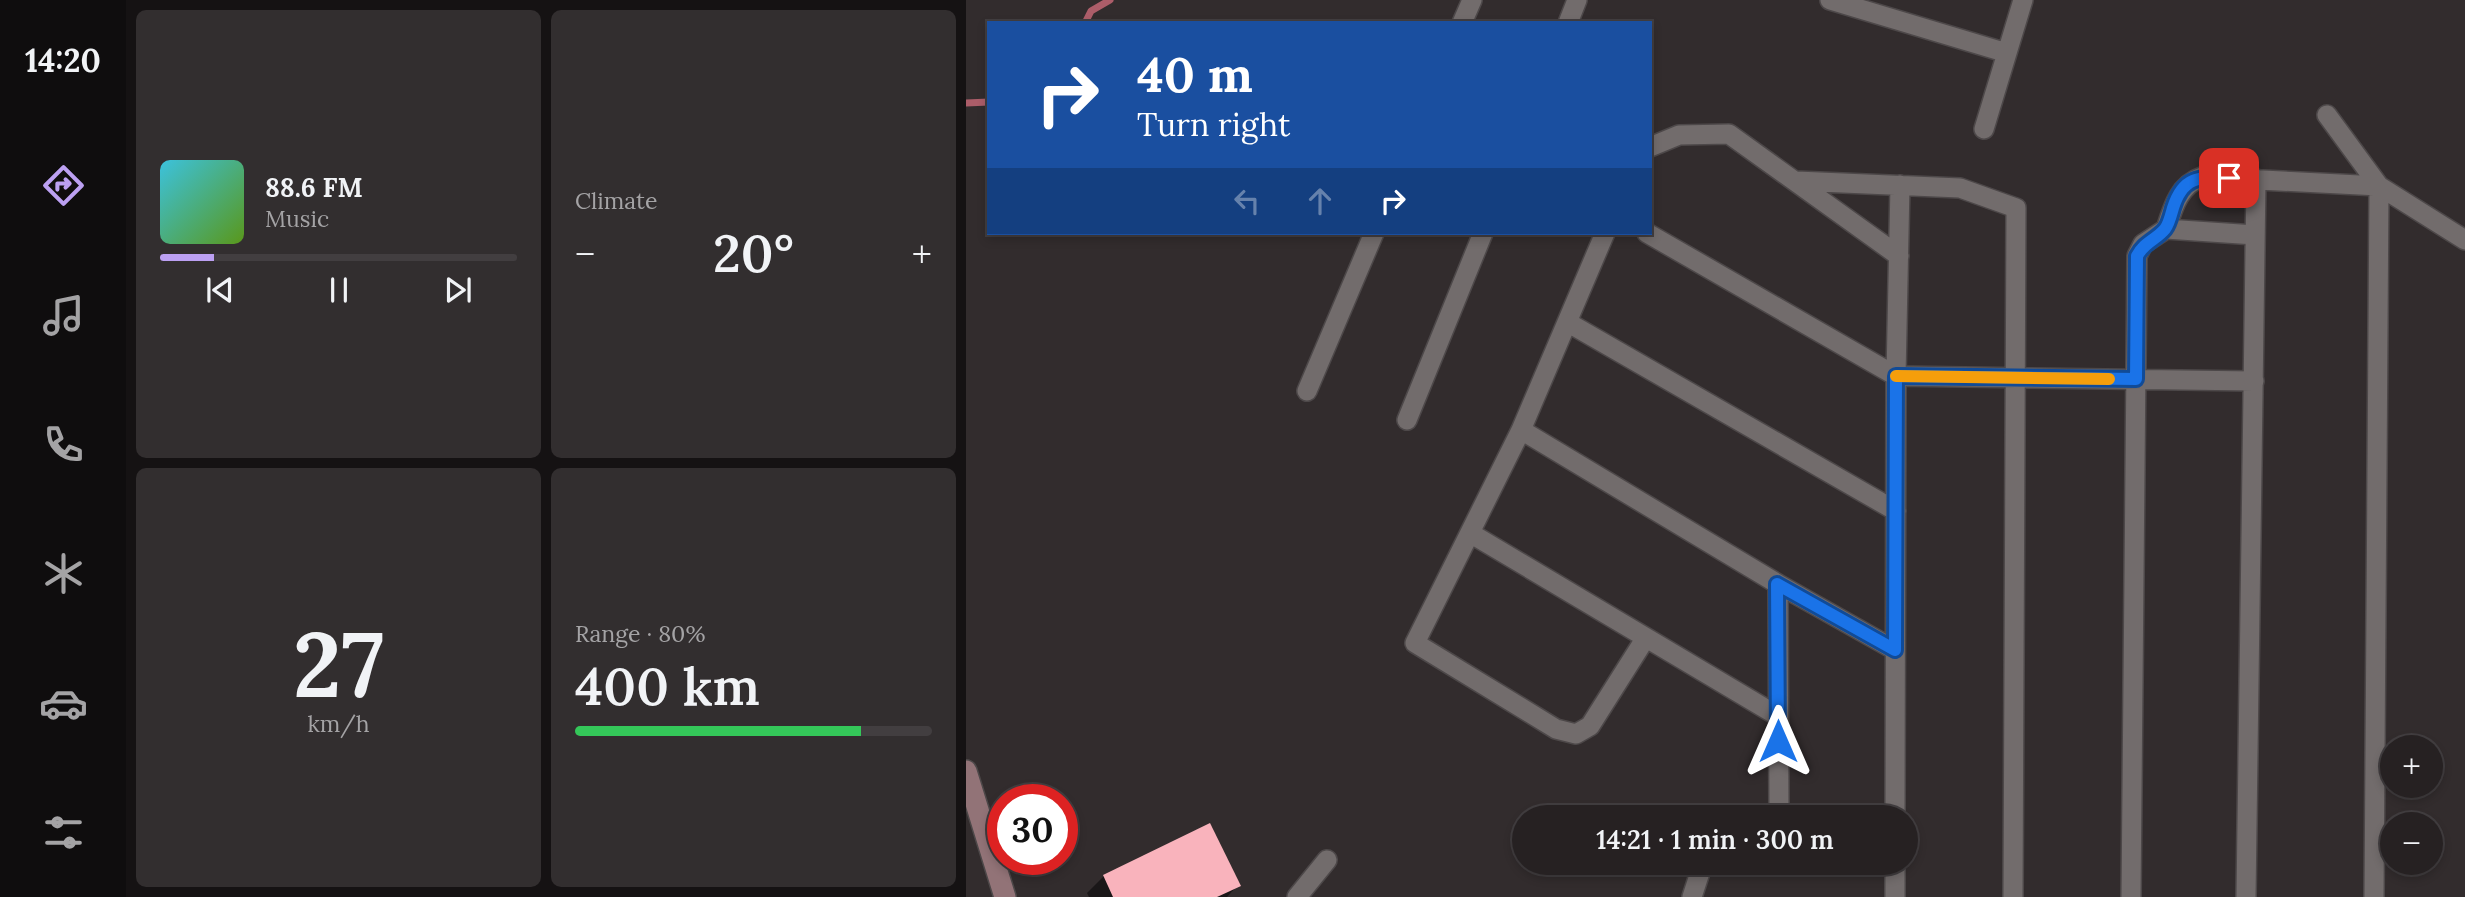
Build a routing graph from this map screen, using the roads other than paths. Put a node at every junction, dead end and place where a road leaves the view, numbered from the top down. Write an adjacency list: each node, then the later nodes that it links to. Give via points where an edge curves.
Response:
1 (1472, 0): 5 (street)
2 (1577, 0): 6 (street)
3 (1830, 0): 7 (street)
4 (2023, 0): 7 (street)
5 (1463, 21)
6 (1569, 21)
7 (2007, 52): 9 (street)
8 (2327, 115): 14 (street)
9 (1984, 128)
10 (1652, 146): 12 (street, via 1679,135 1729,134)
11 (2256, 179): 14 (street); 15 (street, via 2190,180 2176,199); 20 (street)
12 (1796, 181): 13 (street); 22 (street)
13 (1900, 184): 22 (street); 25 (street, via 1960,188 2016,208)
14 (2379, 186): 21 (street); 50 (street)
15 (2166, 229): 20 (street); 26 (street, via 2143,244 2137,256)
16 (1373, 235): 28 (street)
17 (1482, 235): 29 (street)
18 (1604, 235): 23 (street)
19 (1650, 235): 24 (street)
20 (2255, 235): 27 (street)
21 (2465, 240)
22 (1899, 256): 24 (street)
23 (1567, 322): 30 (street); 31 (street)
24 (1896, 376): 25 (street); 31 (street)
25 (2016, 377): 26 (street); 47 (street)
26 (2136, 379): 27 (street); 48 (street)
27 (2254, 380): 49 (street)
28 (1307, 391)
29 (1406, 420)
30 (1521, 430): 32 (street); 33 (street)
31 (1896, 512): 35 (street)
32 (1470, 533): 34 (street); 34 (street, via 1415,643 1556,729 1576,734 1590,726)
33 (1777, 584): 35 (street); 36 (street)
34 (1645, 639): 36 (street)
35 (1895, 650): 39 (street)
36 (1778, 716): 38 (street)
37 (966, 771): 43 (main road)
38 (1779, 805)
39 (1895, 805)
40 (1327, 860): 44 (street)
41 (1699, 875): 45 (street)
42 (1895, 875): 46 (street)
43 (1005, 897)
44 (1297, 897)
45 (1692, 897)
46 (1895, 897)
47 (2013, 897)
48 (2131, 897)
49 (2246, 897)
50 (2374, 897)

